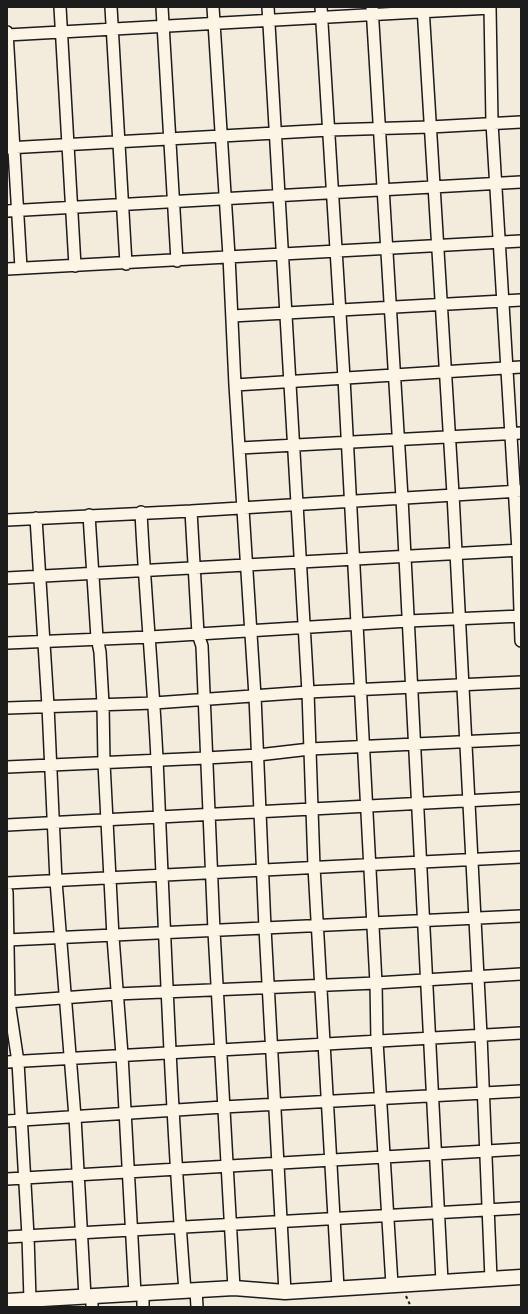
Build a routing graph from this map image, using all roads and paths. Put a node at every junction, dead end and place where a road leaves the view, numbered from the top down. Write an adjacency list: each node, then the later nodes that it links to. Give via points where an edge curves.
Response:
1 (60, 7): 14 (street)
2 (111, 7): 13 (street)
3 (162, 7): 12 (street)
4 (213, 7): 11 (street)
5 (268, 7): 10 (street)
6 (490, 7): 7 (street); 17 (street)
7 (423, 9): 8 (street); 18 (street)
8 (372, 11): 9 (street); 19 (street)
9 (322, 12): 10 (street); 20 (street)
10 (268, 21): 11 (street); 21 (street)
11 (214, 24): 12 (street); 22 (street)
12 (163, 26): 13 (street); 23 (street)
13 (113, 28): 14 (street); 24 (street)
14 (61, 31): 15 (street); 25 (street)
15 (7, 34): 26 (street)
16 (521, 122): 17 (street)
17 (492, 123): 18 (street); 28 (street)
18 (430, 127): 19 (street); 29 (street)
19 (380, 128): 20 (street); 30 (street)
20 (329, 130): 21 (street); 31 (street)
21 (275, 133): 22 (street); 32 (street)
22 (221, 136): 23 (street); 33 (street)
23 (170, 139): 24 (street); 34 (street)
24 (119, 142): 25 (street); 35 (street)
25 (68, 145): 26 (street); 36 (street)
26 (11, 148): 37 (street)
27 (521, 182): 28 (street)
28 (496, 184): 29 (street); 39 (street)
29 (435, 187): 30 (street); 40 (street)
30 (384, 189): 31 (street); 41 (street)
31 (333, 192): 32 (street); 42 (street)
32 (278, 195): 33 (street); 43 (street)
33 (225, 199): 34 (street); 44 (street)
34 (174, 202): 35 (street); 45 (street)
35 (124, 206): 36 (street); 46 (street)
36 (72, 208): 37 (street); 47 (street)
37 (13, 211): 48 (street)
38 (521, 241): 39 (street)
39 (499, 242): 40 (street); 50 (street)
40 (438, 245): 41 (street); 52 (street)
41 (388, 247): 42 (street); 53 (street)
42 (336, 250): 43 (street); 54 (street)
43 (282, 252): 44 (street); 55 (street)
44 (229, 256): 45 (street); 56 (street)
45 (177, 261): 46 (street)
46 (126, 264): 47 (street)
47 (74, 266): 48 (street)
48 (21, 268): 49 (street)
49 (7, 269)
50 (502, 300): 51 (street); 52 (street); 57 (street)
51 (521, 300)
52 (442, 305): 53 (street); 59 (street)
53 (391, 308): 54 (street); 60 (street)
54 (339, 310): 55 (street); 61 (street)
55 (285, 313): 56 (street); 62 (street)
56 (232, 316): 63 (street)
57 (506, 367): 58 (street); 59 (street); 64 (street)
58 (521, 367)
59 (446, 372): 60 (street); 65 (street)
60 (394, 376): 61 (street); 66 (street)
61 (344, 378): 62 (street); 67 (street)
62 (289, 381): 63 (street); 68 (street)
63 (235, 385): 69 (street)
64 (516, 434): 65 (street); 70 (street)
65 (450, 437): 66 (street); 71 (street)
66 (399, 440): 67 (street); 72 (street)
67 (347, 443): 68 (street); 73 (street)
68 (294, 445): 69 (street); 74 (street)
69 (240, 448): 75 (street)
70 (518, 491): 71 (street); 81 (street)
71 (453, 494): 72 (street); 82 (street)
72 (402, 498): 73 (street); 83 (street)
73 (351, 502): 74 (street); 84 (street)
74 (297, 504): 75 (street); 85 (street)
75 (242, 508): 76 (street); 86 (street)
76 (191, 511): 77 (street); 87 (street)
77 (140, 512): 78 (street); 88 (street)
78 (89, 515): 79 (street); 89 (street)
79 (36, 518): 80 (street); 90 (street)
80 (7, 520)
81 (519, 551): 82 (street); 92 (street)
82 (455, 553): 83 (street); 93 (street)
83 (405, 556): 84 (street); 94 (street)
84 (352, 559): 85 (street); 95 (street)
85 (299, 562): 86 (street); 96 (street)
86 (247, 566): 87 (street); 97 (street)
87 (194, 568): 88 (street); 98 (street)
88 (144, 571): 89 (street); 99 (street)
89 (92, 573): 90 (street); 100 (street)
90 (39, 576): 91 (street); 101 (street)
91 (7, 578)
92 (520, 616): 93 (street); 102 (street)
93 (459, 618): 94 (street); 105 (street)
94 (408, 621): 95 (street); 106 (street)
95 (356, 624): 96 (street); 107 (street)
96 (303, 627): 97 (street); 108 (street)
97 (250, 631): 98 (street); 109 (street)
98 (198, 634): 99 (street); 110 (street, via 202,646)
99 (150, 637): 100 (street); 111 (street)
100 (97, 638): 101 (street); 112 (street)
101 (44, 641): 103 (street); 113 (street)
102 (521, 641)
103 (7, 643)
104 (521, 682): 105 (street)
105 (462, 684): 106 (street); 116 (street)
106 (411, 687): 107 (street); 117 (street)
107 (361, 690): 108 (street); 118 (street)
108 (308, 692): 109 (street); 119 (street)
109 (255, 696): 110 (street); 120 (street)
110 (204, 699): 111 (street); 121 (street)
111 (154, 703): 112 (street); 122 (street)
112 (103, 704): 113 (street); 123 (street)
113 (48, 706): 114 (street); 124 (street)
114 (7, 708)
115 (521, 740): 116 (street)
116 (466, 742): 117 (street); 127 (street)
117 (415, 745): 118 (street); 128 (street)
118 (364, 747): 119 (street); 129 (street)
119 (310, 749): 120 (street); 130 (street)
120 (258, 756): 121 (street); 131 (street)
121 (206, 758): 122 (street); 132 (street)
122 (157, 760): 123 (street); 133 (street)
123 (104, 763): 124 (street); 134 (street)
124 (51, 765): 125 (street); 135 (street)
125 (7, 767)
126 (521, 798): 127 (street)
127 (469, 802): 128 (street); 138 (street)
128 (418, 805): 129 (street); 139 (street)
129 (366, 806): 130 (street); 140 (street)
130 (312, 809): 131 (street); 141 (street)
131 (259, 812): 132 (street); 142 (street)
132 (208, 815): 133 (street); 143 (street)
133 (158, 818): 134 (street); 144 (street)
134 (107, 820): 135 (street); 145 (street)
135 (53, 822): 136 (street); 146 (street)
136 (7, 825)
137 (521, 857): 138 (street)
138 (471, 860): 139 (street); 150 (street)
139 (421, 864): 140 (street); 151 (street)
140 (369, 865): 141 (street); 152 (street)
141 (314, 867): 142 (street); 153 (street)
142 (262, 869): 143 (street); 154 (street)
143 (212, 874): 144 (street); 155 (street)
144 (161, 876): 145 (street); 156 (street)
145 (110, 878): 146 (street); 158 (street)
146 (56, 881): 147 (street); 157 (street)
147 (7, 883)
148 (7, 892): 159 (street)
149 (521, 916): 150 (street)
150 (474, 919): 151 (street); 161 (street)
151 (423, 920): 152 (street); 162 (street)
152 (373, 924): 153 (street); 163 (street)
153 (318, 926): 154 (street); 164 (street)
154 (265, 928): 155 (street); 165 (street)
155 (214, 931): 156 (street); 166 (street)
156 (163, 934): 158 (street); 167 (street)
157 (60, 937): 158 (street); 159 (street); 169 (street)
158 (113, 937): 168 (street)
159 (8, 940): 170 (street)
160 (521, 974): 161 (street)
161 (477, 977): 162 (street); 172 (street)
162 (427, 979): 163 (street); 173 (street)
163 (376, 983): 164 (street); 174 (street)
164 (322, 986): 165 (street); 175 (street)
165 (269, 988): 166 (street); 176 (street)
166 (218, 990): 167 (street); 177 (street)
167 (167, 992): 168 (street); 178 (street)
168 (116, 994): 169 (street); 179 (street)
169 (65, 997): 170 (street); 180 (street)
170 (8, 1002): 181 (street)
171 (521, 1033): 172 (street)
172 (481, 1035): 173 (street); 183 (street)
173 (428, 1038): 174 (street); 184 (street)
174 (377, 1041): 175 (street); 185 (street)
175 (325, 1044): 176 (street); 186 (street)
176 (271, 1047): 177 (street); 187 (street)
177 (221, 1050): 178 (street); 188 (street)
178 (170, 1052): 179 (street); 189 (street)
179 (122, 1055): 180 (street); 190 (street)
180 (71, 1059): 181 (street); 191 (street)
181 (12, 1062): 192 (street)
182 (521, 1091): 183 (street)
183 (483, 1093): 184 (street); 195 (street)
184 (432, 1095): 185 (street); 196 (street)
185 (381, 1098): 186 (street); 197 (street)
186 (328, 1102): 187 (street); 198 (street)
187 (274, 1104): 188 (street); 199 (street)
188 (223, 1107): 189 (street); 200 (street)
189 (173, 1110): 190 (street); 201 (street)
190 (125, 1114): 191 (street); 202 (street)
191 (75, 1117): 192 (street); 203 (street)
192 (21, 1120): 193 (street); 204 (street)
193 (7, 1121)
194 (521, 1149): 195 (street)
195 (486, 1151): 196 (street); 207 (street)
196 (436, 1154): 197 (street); 208 (street)
197 (385, 1156): 198 (street); 209 (street)
198 (330, 1159): 199 (street); 210 (street)
199 (277, 1162): 200 (street); 211 (street)
200 (226, 1165): 201 (street); 212 (street)
201 (176, 1168): 202 (street); 213 (street)
202 (129, 1172): 203 (street); 214 (street)
203 (78, 1175): 204 (street); 215 (street)
204 (25, 1178): 205 (street); 216 (street)
205 (7, 1179)
206 (521, 1208): 207 (street)
207 (488, 1210): 208 (street); 219 (street)
208 (438, 1212): 209 (street); 220 (street)
209 (388, 1214): 210 (street); 221 (street)
210 (334, 1218): 211 (street); 223 (street)
211 (281, 1222): 212 (street); 225 (street)
212 (230, 1224): 213 (street); 222 (street)
213 (180, 1228): 214 (street); 224 (street)
214 (132, 1230): 215 (street); 226 (street)
215 (82, 1233): 216 (street); 228 (street)
216 (28, 1236): 217 (street); 227 (street)
217 (7, 1237)
218 (521, 1277): 219 (street)
219 (491, 1279): 220 (street)
220 (442, 1281): 221 (street)
221 (392, 1285): 223 (street)
222 (234, 1288): 224 (street); 225 (street)
223 (338, 1288): 225 (street)
224 (190, 1290): 226 (street); 230 (street)
225 (285, 1292)
226 (141, 1298): 228 (street)
227 (30, 1300): 228 (street); 229 (street)
228 (90, 1300)
229 (7, 1301)
230 (197, 1307)

